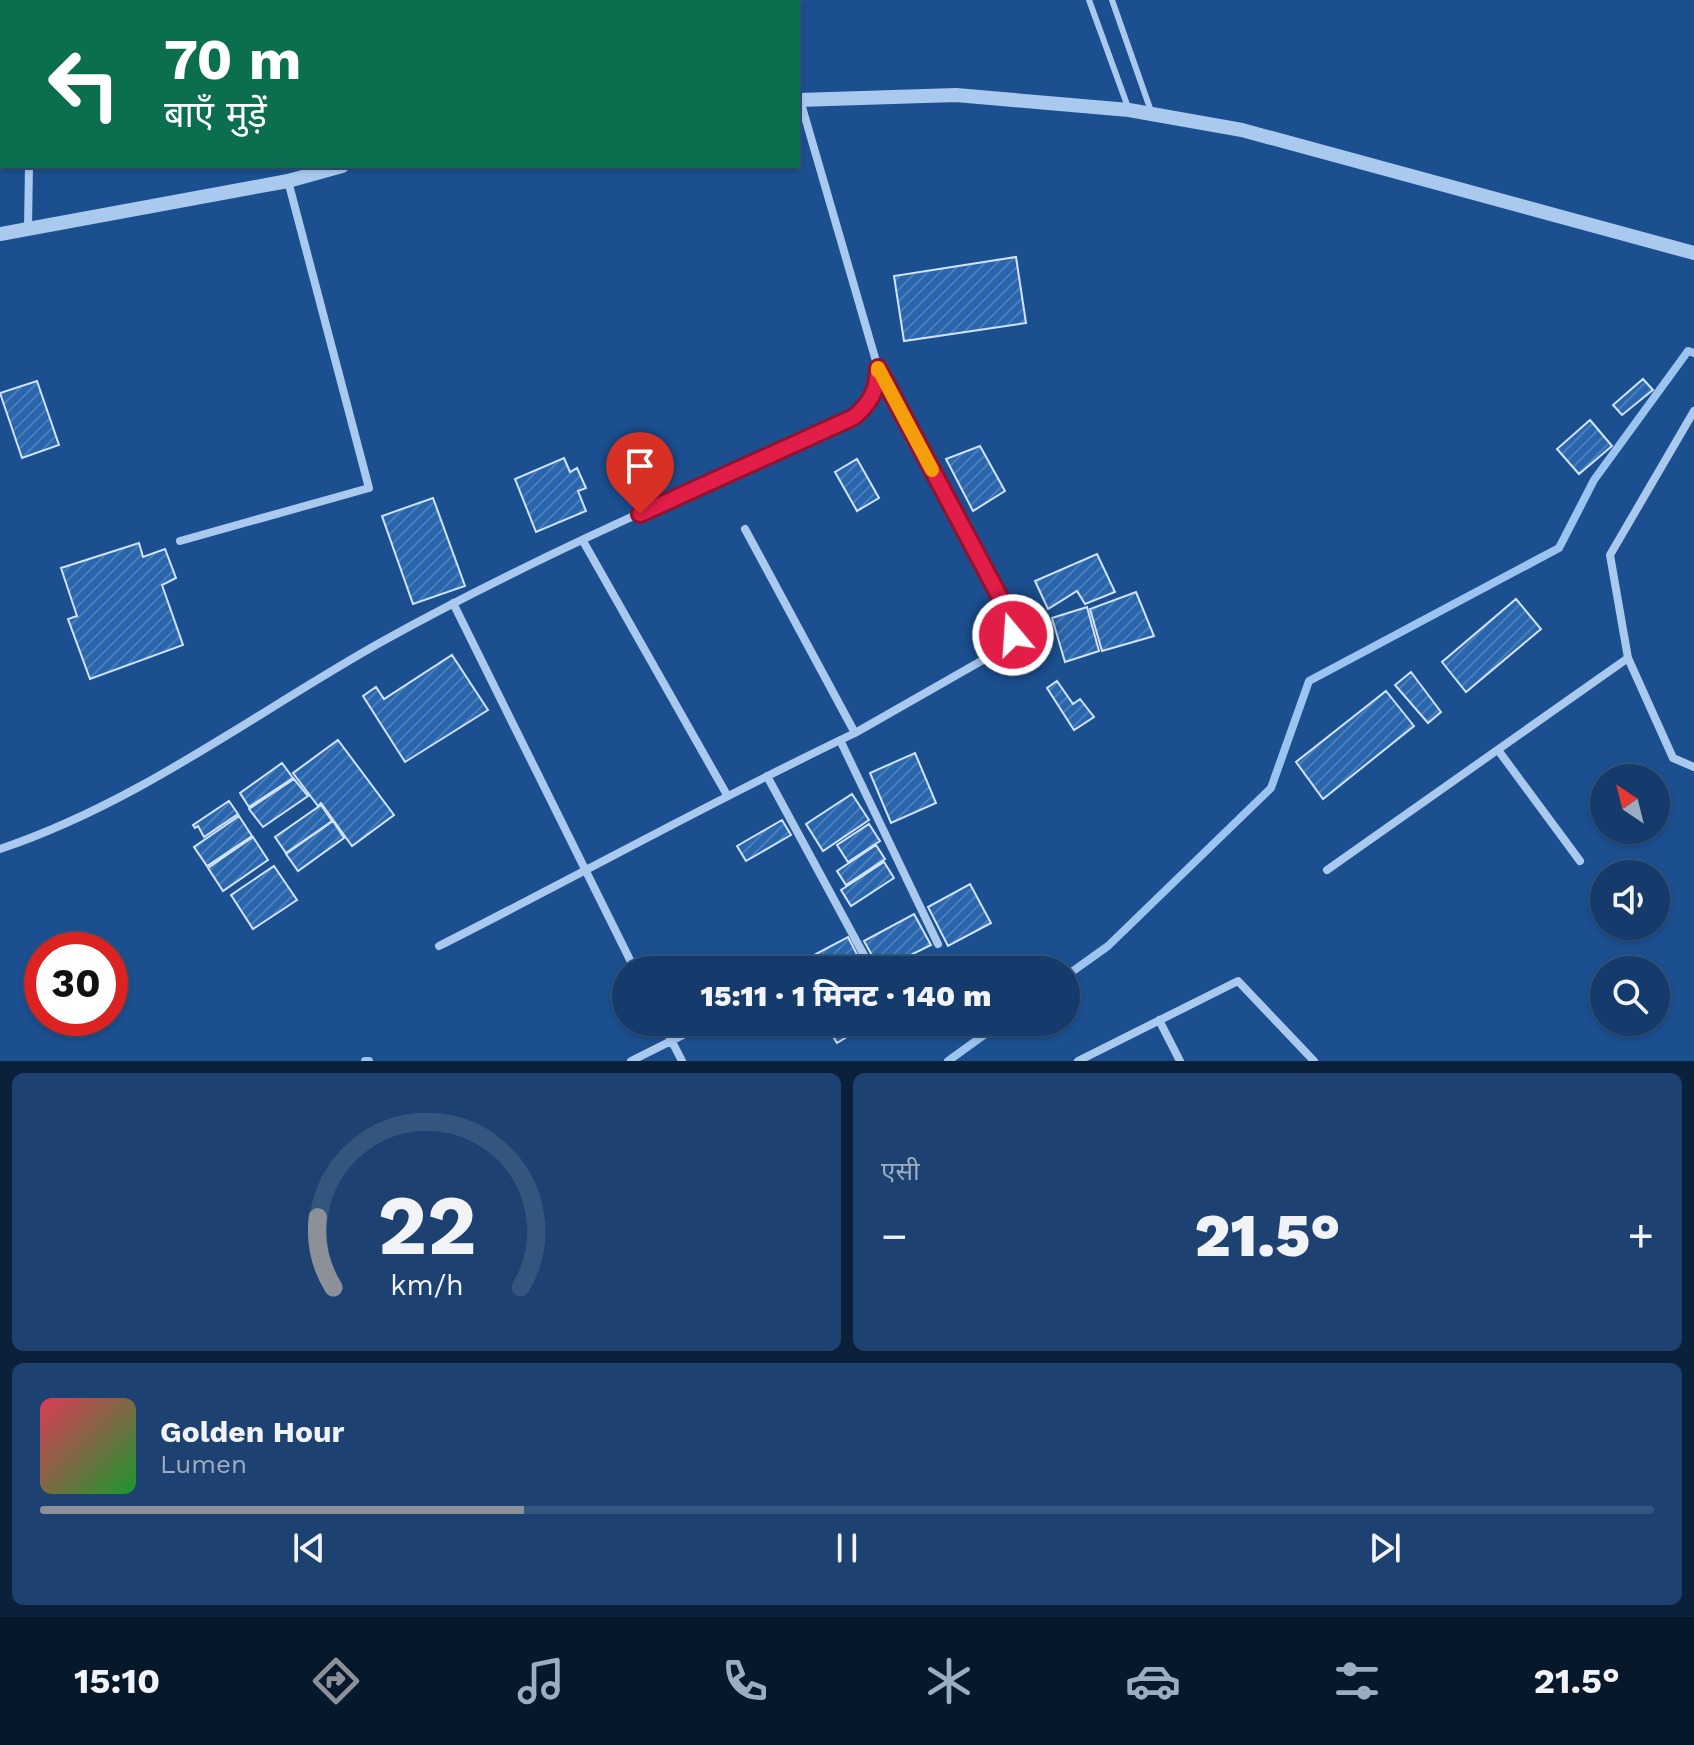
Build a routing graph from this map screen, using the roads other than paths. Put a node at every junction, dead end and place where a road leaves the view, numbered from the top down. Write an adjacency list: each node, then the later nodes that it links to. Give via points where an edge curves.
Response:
1 (1089, 0): 5 (lane)
2 (1112, 0): 6 (lane)
3 (800, 100): 5 (street, via 956,95)
4 (800, 103): 13 (street)
5 (1129, 110): 6 (street)
6 (1153, 116): 12 (street, via 1242,130)
7 (29, 168): 10 (street)
8 (335, 168): 9 (street)
9 (288, 181): 10 (street); 16 (street, via 369,488)
10 (28, 228): 11 (street)
11 (0, 234)
12 (1694, 253)
13 (878, 368): 17 (street, via 869,404 854,417); 20 (street, via 1012,620 1013,635 1004,648)
14 (1694, 411): 19 (street, via 1610,555)
15 (745, 529): 20 (street)
16 (180, 541)
17 (583, 541): 18 (street); 25 (street)
18 (453, 603): 26 (street, via 191,759); 29 (street)
19 (1628, 658): 22 (street); 23 (street, via 1673,758)
20 (855, 733): 21 (street)
21 (840, 740): 24 (street); 30 (street)
22 (1498, 750): 27 (street); 28 (street)
23 (1694, 767)
24 (767, 776): 25 (street); 33 (street)
25 (727, 795): 29 (street)
26 (0, 849)
27 (1580, 861)
28 (1327, 870)
29 (585, 873): 31 (street); 32 (street)
30 (938, 944)
31 (439, 946)
32 (628, 956)
33 (864, 956)
34 (1159, 1020): 40 (street); 41 (street); 42 (street, via 1238,981)
35 (669, 1036): 37 (street)
36 (683, 1036): 37 (street)
37 (672, 1042): 38 (street); 39 (street)
38 (631, 1061)
39 (682, 1061)
40 (1078, 1061)
41 (1180, 1061)
42 (1314, 1061)

